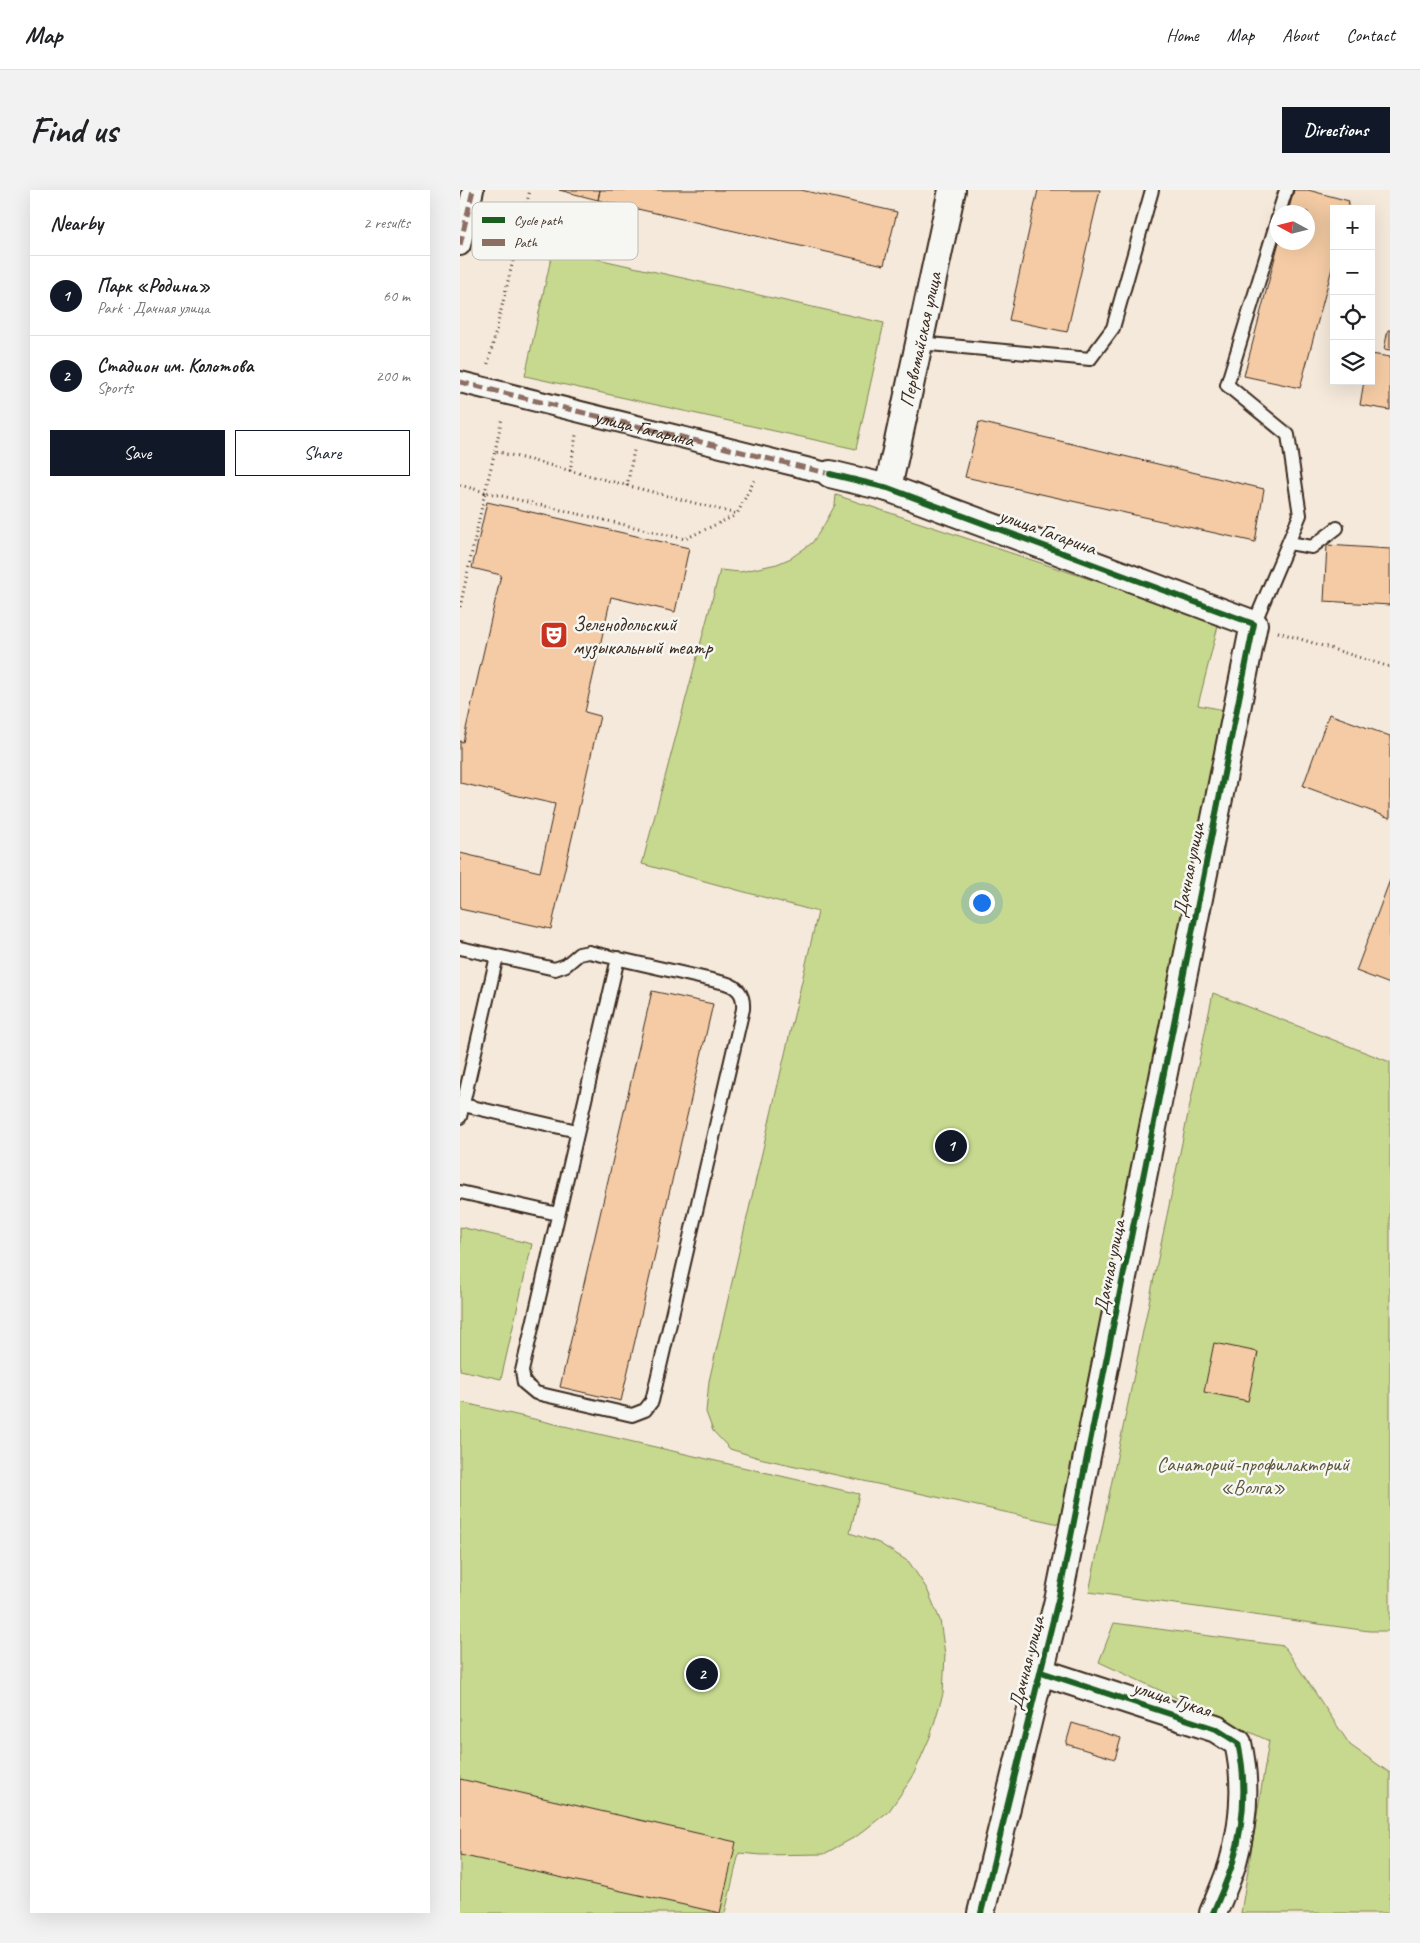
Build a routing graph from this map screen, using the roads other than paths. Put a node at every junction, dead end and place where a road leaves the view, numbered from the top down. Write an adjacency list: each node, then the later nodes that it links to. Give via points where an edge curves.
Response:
1 (473, 190): 7 (street)
2 (1152, 190): 8 (lane, via 1114,328 1090,359)
3 (1286, 190): 5 (lane)
4 (947, 191): 8 (street, Первомайская улица)
5 (1281, 205)
6 (1270, 244): 13 (lane, via 1227,385 1288,435 1300,515)
7 (460, 245)
8 (919, 343): 11 (street, Первомайская улица)
9 (460, 382): 10 (street, улица Гагарина)
10 (830, 474): 11 (street, улица Гагарина)
11 (888, 488): 14 (street, улица Гагарина)
12 (1337, 528): 13 (lane, via 1312,547)
13 (1288, 543): 14 (lane)
14 (1254, 624): 22 (street, Дачная улица)
15 (460, 948): 16 (lane)
16 (497, 956): 17 (lane, via 555,969 583,952); 18 (lane)
17 (618, 958): 19 (lane); 21 (lane, via 732,985 744,1000 652,1402 639,1413 626,1414 536,1394 524,1383 522,1371)
18 (461, 1111): 19 (lane)
19 (577, 1131): 21 (lane)
20 (460, 1192): 21 (lane)
21 (558, 1214)
22 (1041, 1672): 23 (street, Дачная улица); 24 (street, улица Тукая, via 1216,1729 1238,1743 1244,1767 1243,1816 1233,1863)
23 (981, 1913)
24 (1213, 1913)

